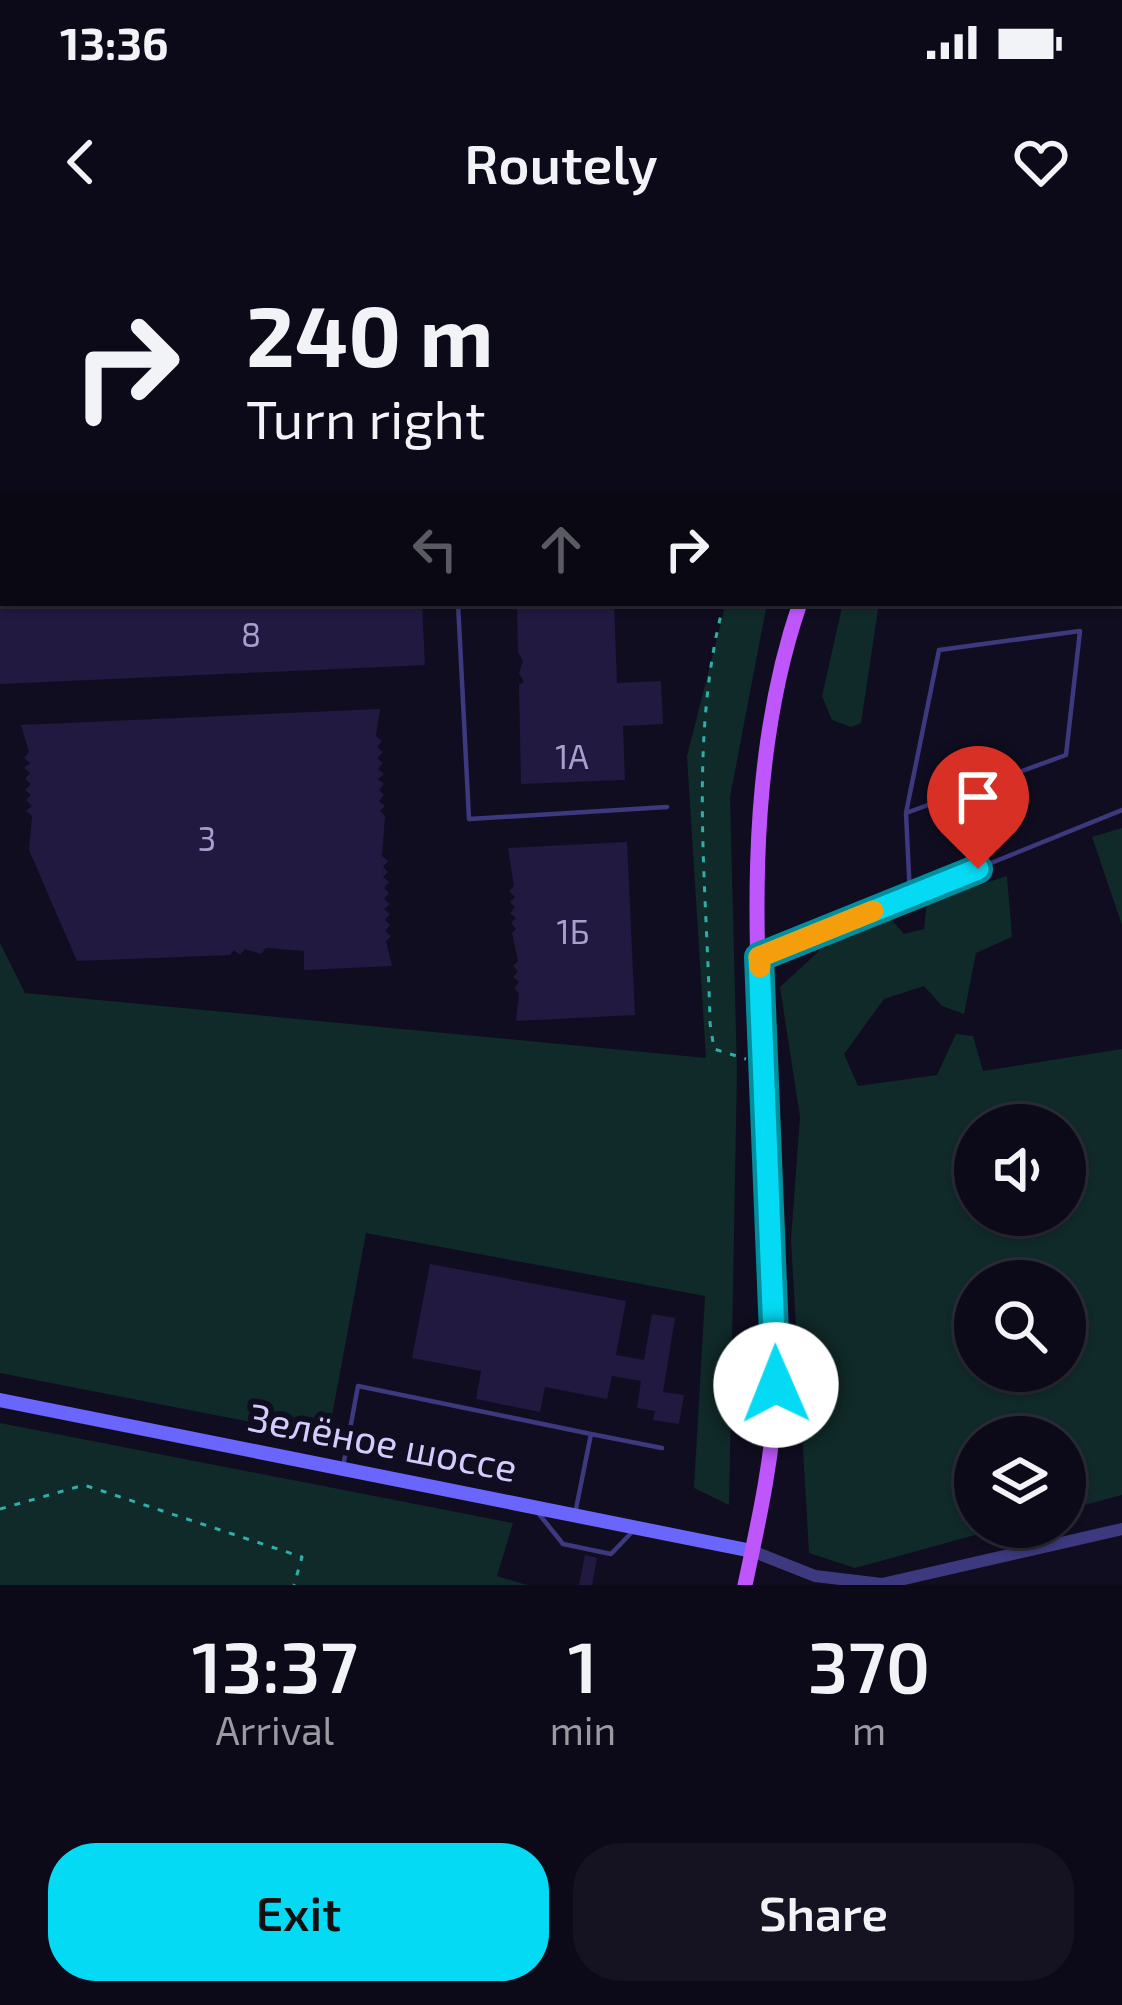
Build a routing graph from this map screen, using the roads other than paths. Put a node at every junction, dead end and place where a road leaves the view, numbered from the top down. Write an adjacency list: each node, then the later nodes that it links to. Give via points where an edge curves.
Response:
1 (458, 606): 3 (lane, via 470,819)
2 (794, 608): 7 (main road, via 763,796)
3 (667, 807)
4 (1122, 810): 6 (lane)
5 (906, 813): 5 (lane, via 939,650 1080,631 1066,755); 6 (lane)
6 (910, 896): 7 (lane)
7 (759, 957): 16 (main road, via 776,1385)
8 (0, 1400): 11 (main road, Зелёное шоссе)
9 (591, 1434): 10 (lane); 11 (lane, via 358,1386); 13 (lane)
10 (662, 1448)
11 (344, 1467): 12 (main road, Зелёное шоссе)
12 (532, 1505): 13 (main road, Зелёное шоссе); 14 (lane, via 563,1544 611,1554)
13 (575, 1514): 14 (main road, Зелёное шоссе)
14 (638, 1526): 16 (main road, Зелёное шоссе)
15 (1122, 1528): 16 (street, via 882,1584 814,1576)
16 (752, 1551): 17 (main road)
17 (745, 1585)

